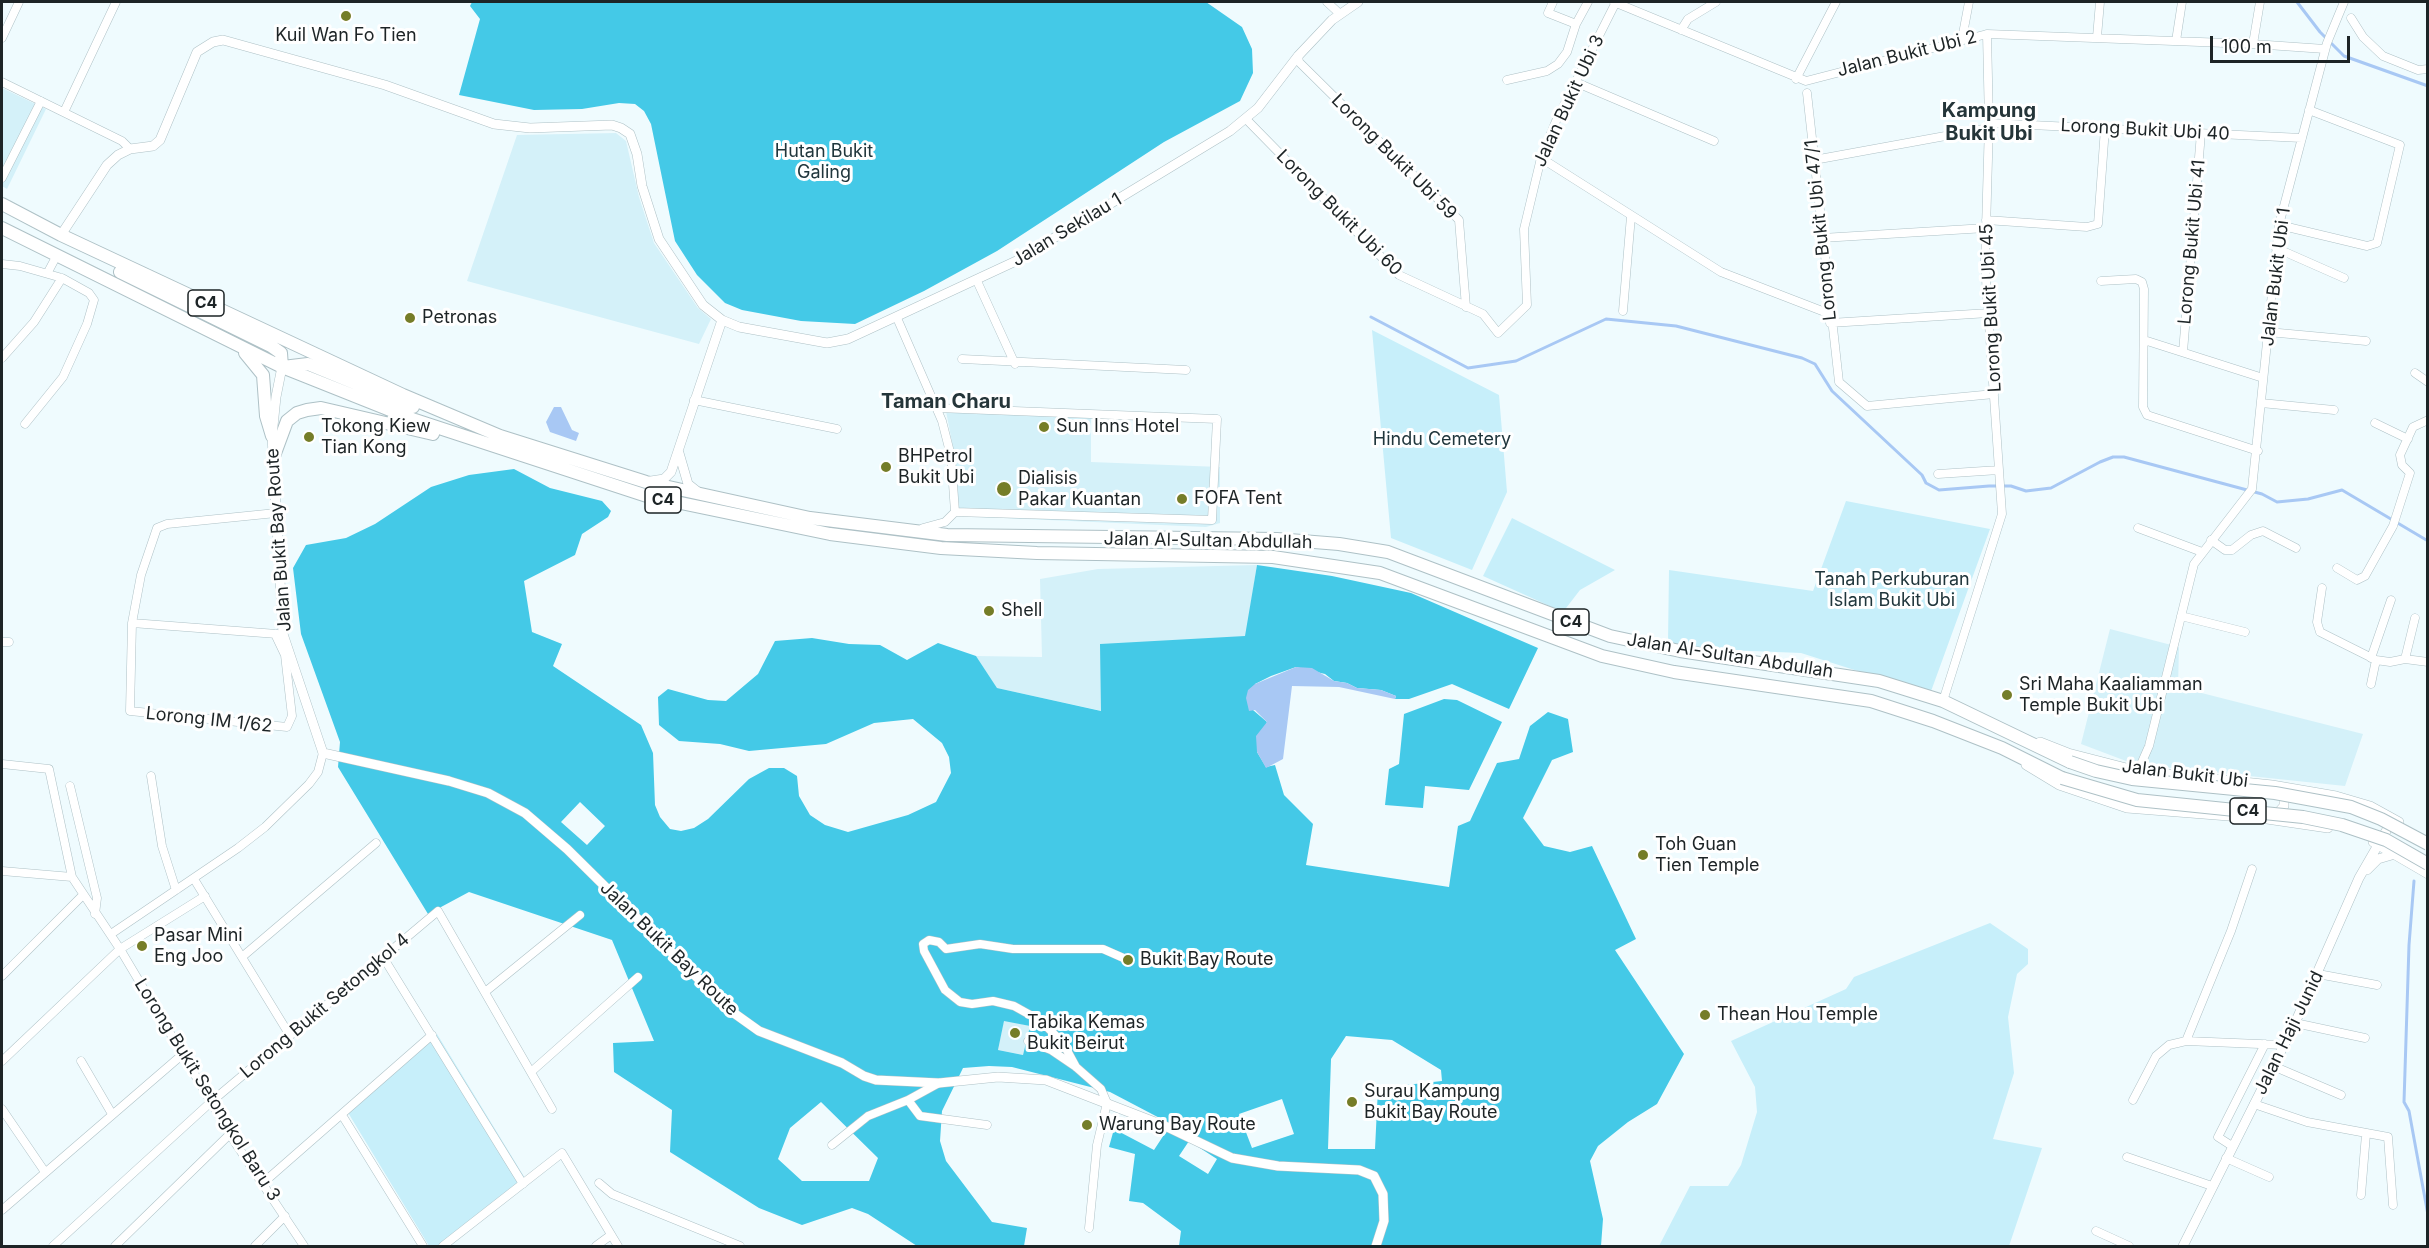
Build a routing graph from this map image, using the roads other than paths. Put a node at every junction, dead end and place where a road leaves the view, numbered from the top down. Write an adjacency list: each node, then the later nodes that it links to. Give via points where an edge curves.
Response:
1 (19, 2): 21 (street)
2 (116, 2): 35 (street)
3 (1328, 2): 15 (street)
4 (1358, 2): 15 (street, Jalan Sekilau 1)
5 (1553, 2): 17 (street, via 1548,13)
6 (1588, 2): 17 (street)
7 (1615, 2): 18 (street, Jalan Bukit Ubi 2); 31 (street, Jalan Bukit Ubi 3)
8 (1716, 2): 18 (street, via 1688,19)
9 (1836, 2): 28 (street)
10 (1969, 2): 22 (street)
11 (2100, 2): 20 (street)
12 (2182, 2): 23 (street)
13 (2260, 2): 24 (street)
14 (2343, 2): 25 (street, Jalan Bukit Ubi 1)
15 (1340, 14): 26 (street, Jalan Sekilau 1)
16 (2351, 18): 27 (street, via 2363,37 2383,56 2418,70)
17 (1576, 24): 29 (street, via 1567,52 1558,64 1546,71)
18 (1682, 30): 28 (street, Jalan Bukit Ubi 2)
19 (1987, 34): 20 (street, Jalan Bukit Ubi 2); 22 (street, Jalan Bukit Ubi 2); 37 (street, Lorong Bukit Ubi 45)
20 (2097, 37): 23 (street, Jalan Bukit Ubi 2)
21 (2, 38)
22 (1962, 39): 28 (street, Jalan Bukit Ubi 2, via 1806,81)
23 (2176, 41): 24 (street, Jalan Bukit Ubi 2)
24 (2253, 44): 25 (street, Jalan Bukit Ubi 2)
25 (2326, 46): 34 (street, Jalan Bukit Ubi 1)
26 (1298, 56): 36 (street, Jalan Sekilau 1); 61 (street, Lorong Bukit Ubi 59, via 1299,62 1459,220)
27 (2427, 69)
28 (1796, 79)
29 (1507, 80)
30 (2, 82): 33 (street)
31 (1575, 82): 41 (street); 43 (street, Jalan Bukit Ubi 3)
32 (1807, 93): 44 (street, Lorong Bukit Ubi 47/1)
33 (41, 101): 35 (street); 45 (street)
34 (2309, 110): 40 (street, Jalan Bukit Ubi 1); 49 (street, via 2400,145 2377,243 2367,246)
35 (64, 112): 42 (street, via 122,141)
36 (1246, 119): 59 (street, Jalan Sekilau 1, via 1088,218); 61 (street, Lorong Bukit Ubi 60, via 1399,275)
37 (1989, 126): 38 (street, Lorong Bukit Ubi 40); 44 (street, Lorong Bukit Ubi 40); 48 (street, Lorong Bukit Ubi 45)
38 (2105, 129): 39 (street, Lorong Bukit Ubi 40); 48 (street, via 2098,224)
39 (2201, 133): 40 (street, Lorong Bukit Ubi 40); 72 (street, Lorong Bukit Ubi 41)
40 (2302, 138): 49 (street, Jalan Bukit Ubi 1)
41 (1714, 141)
42 (130, 149): 51 (street, via 107,165); 66 (street, via 153,146 160,140 197,52 224,40 385,85 494,124 530,128 612,125 630,134 659,239 703,305)
43 (1541, 158): 47 (street); 68 (street, Jalan Bukit Ubi 3, via 1524,229 1527,305)
44 (1814, 160): 52 (street, Lorong Bukit Ubi 47/1)
45 (2, 178)
46 (2, 204): 51 (main road, Jalan Al-Sultan Abdullah / C4)
47 (1631, 216): 62 (street); 65 (street, via 1707,264)
48 (1986, 224): 52 (street); 63 (street, Lorong Bukit Ubi 45)
49 (2278, 225): 53 (street, Jalan Bukit Ubi 1)
50 (2, 228): 54 (main road, C4)
51 (61, 235): 76 (main road, via 115,269 271,346 281,353); 92 (main road, Jalan Al-Sultan Abdullah / C4)
52 (1822, 238): 65 (street, Lorong Bukit Ubi 47/1)
53 (2276, 248): 58 (street); 67 (street, Jalan Bukit Ubi 1)
54 (57, 255): 56 (street); 71 (main road, C4)
55 (2, 264): 56 (street)
56 (48, 272): 57 (street)
57 (62, 278): 73 (street, via 34,322); 88 (street, via 89,293 93,307 63,377)
58 (2344, 278)
59 (977, 281): 64 (street, Jalan Sekilau 1); 75 (street)
60 (2101, 281): 69 (street, via 2142,282)
61 (1466, 307): 68 (street, Lorong Bukit Ubi 60, via 1488,317)
62 (1623, 310)
63 (1989, 313): 65 (street); 81 (street, Lorong Bukit Ubi 45)
64 (897, 318): 66 (street, Jalan Sekilau 1, via 858,336 827,343 739,327); 84 (street)
65 (1830, 319): 81 (street, Lorong Bukit Ubi 47/1, via 1839,382 1867,406)
66 (722, 320): 82 (street)
67 (2268, 332): 70 (street); 79 (street, Jalan Bukit Ubi 1)
68 (1498, 333)
69 (2144, 340): 72 (street); 94 (street, via 2146,415)
70 (2366, 341)
71 (238, 346): 76 (main road, C4); 90 (main road, via 263,375 266,416)
72 (2183, 352): 79 (street)
73 (2, 358)
74 (962, 359): 75 (street)
75 (1015, 364): 77 (street)
76 (282, 367): 90 (street, Jalan Bukit Bay Route); 92 (main road, via 308,364)
77 (1186, 370)
78 (2415, 373): 80 (street)
79 (2263, 378): 83 (street, Jalan Bukit Ubi 1)
80 (2427, 382)
81 (1994, 394): 96 (street, Lorong Bukit Ubi 45)
82 (694, 400): 89 (street); 93 (street)
83 (2261, 403): 85 (street); 94 (street, Jalan Bukit Ubi 1)
84 (938, 408): 100 (street, via 951,456); 100 (street, via 1217,419 1212,520)
85 (2334, 410)
86 (2427, 420): 91 (street, via 2416,424)
87 (2375, 423): 91 (street)
88 (25, 424)
89 (837, 429)
90 (272, 436): 95 (street, Jalan Bukit Bay Route)
91 (2408, 439): 107 (street, via 2399,461 2410,473 2393,526 2362,579)
92 (500, 442): 95 (main road, via 321,408 297,413 287,421); 98 (main road, Jalan Al-Sultan Abdullah / C4); 121 (main road, Jalan Al-Sultan Abdullah / C4, via 647,496 852,537 941,548 1037,553 1272,557 1380,573 1602,656 1674,672 1871,701)
93 (679, 450): 98 (street, via 668,476); 99 (street, via 688,484)
94 (2258, 451): 104 (street, Jalan Bukit Ubi 1, via 2252,489)
95 (274, 456): 101 (street, Jalan Bukit Bay Route)
96 (2000, 472): 97 (street); 119 (street, Lorong Bukit Ubi 45, via 2002,514)
97 (1938, 474)
98 (646, 482): 99 (main road, Jalan Al-Sultan Abdullah / C4)
99 (707, 497): 103 (main road, Jalan Al-Sultan Abdullah / C4, via 810,518)
100 (955, 512): 103 (street, via 933,527)
101 (276, 513): 112 (street, via 157,528 141,575); 114 (street, Jalan Bukit Bay Route)
102 (2138, 528): 106 (street)
103 (910, 530): 119 (main road, Jalan Al-Sultan Abdullah / C4, via 947,535 1277,539 1388,552 1610,636 1680,651 1879,681)
104 (2211, 540): 105 (street, via 2225,550 2232,550 2263,531); 106 (street)
105 (2296, 548)
106 (2202, 552): 110 (street, via 2188,581)
107 (2337, 568)
108 (2322, 588): 115 (street, via 2317,622 2320,632)
109 (2391, 600): 115 (street)
110 (2181, 616): 113 (street); 124 (street, via 2149,746)
111 (2415, 618): 116 (street)
112 (132, 623): 114 (street); 114 (street, Lorong IM 1/62, via 130,711 287,727 292,716)
113 (2246, 632)
114 (279, 634): 122 (street, Jalan Bukit Bay Route)
115 (2373, 659): 116 (street); 118 (street)
116 (2405, 659): 117 (street)
117 (2427, 662)
118 (2371, 684)
119 (1943, 701): 120 (main road, Jalan Al-Sultan Abdullah / C4)
120 (2010, 730): 124 (street, Jalan Bukit Ubi / C4, via 2068,753); 133 (main road, Jalan Al-Sultan Abdullah / C4, bridge, via 2070,762 2096,771 2132,779 2275,793 2351,807)
121 (2002, 748): 128 (street, Jalan Bukit Ubi / C4, via 2059,785 2127,808); 135 (main road, Jalan Al-Sultan Abdullah / C4, bridge, via 2062,778 2137,800 2303,817 2342,825 2386,840)
122 (323, 753): 141 (street, via 318,772 293,802); 171 (street, Jalan Bukit Bay Route, via 449,781 507,803 547,831 693,975 759,1031 842,1063 864,1076)
123 (2, 764): 139 (street, via 49,769)
124 (2138, 771): 126 (street, Jalan Bukit Ubi / C4)
125 (151, 776): 142 (street, via 162,846)
126 (2272, 785): 128 (street, via 2280,790 2284,806); 129 (street, Jalan Bukit Ubi / C4, via 2336,796 2370,806)
127 (70, 786): 145 (street, via 97,898)
128 (2267, 819): 132 (street, Jalan Bukit Ubi / C4, via 2332,828)
129 (2393, 819): 130 (street, Jalan Bukit Ubi); 132 (street, Jalan Haji Junid)
130 (2427, 839)
131 (376, 843): 149 (street)
132 (2378, 844): 134 (street, Jalan Bukit Ubi); 140 (street, Jalan Haji Junid)
133 (2427, 844)
134 (2395, 854): 138 (street, Jalan Bukit Ubi); 140 (street, via 2378,859)
135 (2427, 864)
136 (2252, 869): 162 (street)
137 (2, 871): 139 (street)
138 (2427, 874)
139 (72, 877): 143 (street, Lorong Bukit Setongkol Baru 3)
140 (2359, 878): 152 (street, Jalan Haji Junid)
141 (194, 879): 142 (street); 144 (street)
142 (176, 890): 147 (street)
143 (84, 895): 145 (street, Lorong Bukit Setongkol Baru 3); 153 (street)
144 (205, 896): 148 (street); 149 (street)
145 (95, 914): 147 (street, Lorong Bukit Setongkol Baru 3)
146 (580, 915): 156 (street)
147 (111, 934): 148 (street, Lorong Bukit Setongkol Baru 3)
148 (120, 949): 165 (street, Lorong Bukit Setongkol Baru 3); 166 (street)
149 (242, 957): 158 (street)
150 (382, 957): 156 (street, Lorong Bukit Setongkol 4, via 438,911); 158 (street, Lorong Bukit Setongkol 4); 159 (street)
151 (1128, 960): 169 (street, via 1104,948 1013,949 980,944 946,949 939,942 929,940 923,944 945,990 960,1002 993,1001 1014,1006 1041,1021 1063,1043)
152 (2318, 974): 155 (street); 157 (street, Jalan Haji Junid)
153 (2, 976)
154 (638, 977): 170 (street)
155 (2377, 985)
156 (485, 992): 170 (street)
157 (2295, 1023): 160 (street); 164 (street, Jalan Haji Junid)
158 (289, 1034): 175 (street, Lorong Bukit Setongkol 4)
159 (432, 1035): 181 (street); 193 (street)
160 (2365, 1038)
161 (1028, 1041): 169 (street, via 1052,1050)
162 (2186, 1041): 163 (street); 174 (street, via 2161,1049)
163 (2265, 1044): 164 (street); 186 (street, via 2218,1137)
164 (2284, 1045): 168 (street, Jalan Haji Junid)
165 (183, 1054): 175 (street, Lorong Bukit Setongkol Baru 3); 180 (street)
166 (2, 1061)
167 (81, 1061): 180 (street)
168 (2273, 1066): 172 (street); 177 (street, Jalan Haji Junid)
169 (1076, 1067): 176 (street, via 1101,1089)
170 (531, 1072): 179 (street)
171 (939, 1083): 173 (street); 176 (street, Jalan Bukit Bay Route, via 1029,1077)
172 (2341, 1095)
173 (908, 1100): 182 (street, via 920,1116); 185 (street, via 868,1116)
174 (2133, 1100)
175 (211, 1102): 183 (street, Lorong Bukit Setongkol Baru 3); 202 (street, Lorong Bukit Setongkol 4)
176 (1107, 1103): 199 (street, via 1097,1145); 211 (street, Jalan Bukit Bay Route, via 1232,1158 1278,1166 1359,1170 1374,1176 1384,1207)
177 (2254, 1104): 184 (street, via 2307,1122); 186 (street, Jalan Haji Junid)
178 (2, 1109): 189 (street)
179 (552, 1109)
180 (112, 1114): 189 (street)
181 (342, 1116): 191 (street); 206 (street)
182 (987, 1125)
183 (230, 1134): 191 (street, Lorong Bukit Setongkol Baru 3); 203 (street)
184 (2366, 1134): 195 (street); 196 (street, via 2389,1139)
185 (832, 1145)
186 (2232, 1146): 188 (street, Jalan Haji Junid)
187 (2127, 1157): 194 (street)
188 (2226, 1158): 190 (street); 194 (street, Jalan Haji Junid)
189 (45, 1172): 197 (street)
190 (2269, 1177)
191 (263, 1183): 198 (street, Lorong Bukit Setongkol Baru 3)
192 (599, 1183): 210 (street, via 612,1194)
193 (523, 1184): 201 (street, via 562,1153); 207 (street)
194 (2212, 1186): 213 (street, Jalan Haji Junid)
195 (2361, 1195)
196 (2393, 1205)
197 (2, 1210)
198 (285, 1216): 204 (street); 205 (street, Lorong Bukit Setongkol Baru 3)
199 (1089, 1228)
200 (2096, 1232): 212 (street)
201 (611, 1235): 208 (street); 209 (street)
202 (53, 1246)
203 (115, 1246)
204 (255, 1246)
205 (304, 1246)
206 (423, 1246)
207 (443, 1246)
208 (596, 1246)
209 (618, 1246)
210 (740, 1246)
211 (1376, 1246)
212 (2129, 1246)
213 (2183, 1246)

